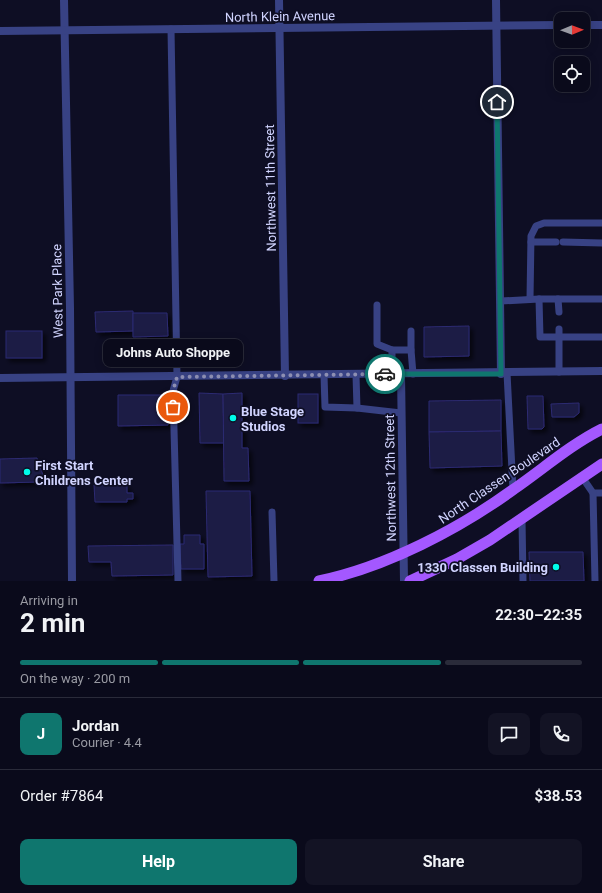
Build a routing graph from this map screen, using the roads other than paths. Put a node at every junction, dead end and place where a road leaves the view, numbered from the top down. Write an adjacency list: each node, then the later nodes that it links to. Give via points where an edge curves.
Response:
1 (64, 0): 10 (street, West Park Place)
2 (279, 0): 8 (street, Northwest 11th Street)
3 (496, 0): 7 (street)
4 (554, 25): 7 (street, North Klein Avenue)
5 (590, 25): 6 (street)
6 (602, 25)
7 (496, 26): 8 (street, North Klein Avenue); 19 (street)
8 (280, 28): 9 (street, North Klein Avenue); 39 (street, Northwest 11th Street)
9 (171, 29): 10 (street, North Klein Avenue); 40 (lane)
10 (65, 30): 11 (street, North Klein Avenue); 42 (street, West Park Place)
11 (0, 31)
12 (602, 223): 13 (lane, via 544,223 536,226)
13 (531, 242): 14 (lane); 15 (lane)
14 (602, 243)
15 (530, 299): 16 (lane); 19 (lane)
16 (539, 299): 17 (lane); 25 (lane, via 540,337)
17 (558, 299): 18 (lane); 21 (lane)
18 (602, 299)
19 (501, 301): 33 (street)
20 (377, 305): 29 (lane, via 377,344)
21 (559, 312)
22 (581, 329): 26 (lane)
23 (593, 329): 27 (lane)
24 (411, 331): 30 (lane)
25 (559, 333): 26 (lane); 31 (lane)
26 (581, 337): 27 (lane)
27 (594, 337): 28 (lane)
28 (602, 337)
29 (392, 350): 30 (lane); 34 (lane)
30 (412, 350): 36 (lane)
31 (559, 372): 32 (street); 33 (street)
32 (602, 372)
33 (504, 373): 36 (street); 48 (lane)
34 (392, 374): 35 (street); 38 (street)
35 (400, 374): 36 (street); 44 (street, Northwest 12th Street)
36 (412, 374)
37 (324, 375): 38 (street); 39 (street); 43 (lane, via 325,407)
38 (356, 375): 43 (lane)
39 (285, 376): 40 (street)
40 (177, 377): 42 (street); 55 (lane, via 173,391)
41 (0, 378): 42 (street)
42 (70, 378): 54 (street, West Park Place)
43 (357, 408): 44 (lane)
44 (401, 414): 53 (street, Northwest 12th Street)
45 (602, 429): 48 (main road, North Classen Boulevard, via 553,460)
46 (602, 464): 47 (main road)
47 (582, 477): 49 (lane); 52 (main road)
48 (513, 490): 53 (main road, North Classen Boulevard, via 453,528)
49 (593, 493): 50 (lane); 61 (lane)
50 (602, 493)
51 (272, 512): 56 (lane)
52 (522, 520): 59 (main road, via 457,559); 60 (lane)
53 (404, 552): 57 (main road, North Classen Boulevard); 58 (street, Northwest 12th Street)
54 (72, 581)
55 (178, 581)
56 (274, 581)
57 (319, 581)
58 (404, 581)
59 (410, 581)
60 (523, 581)
61 (595, 581)

